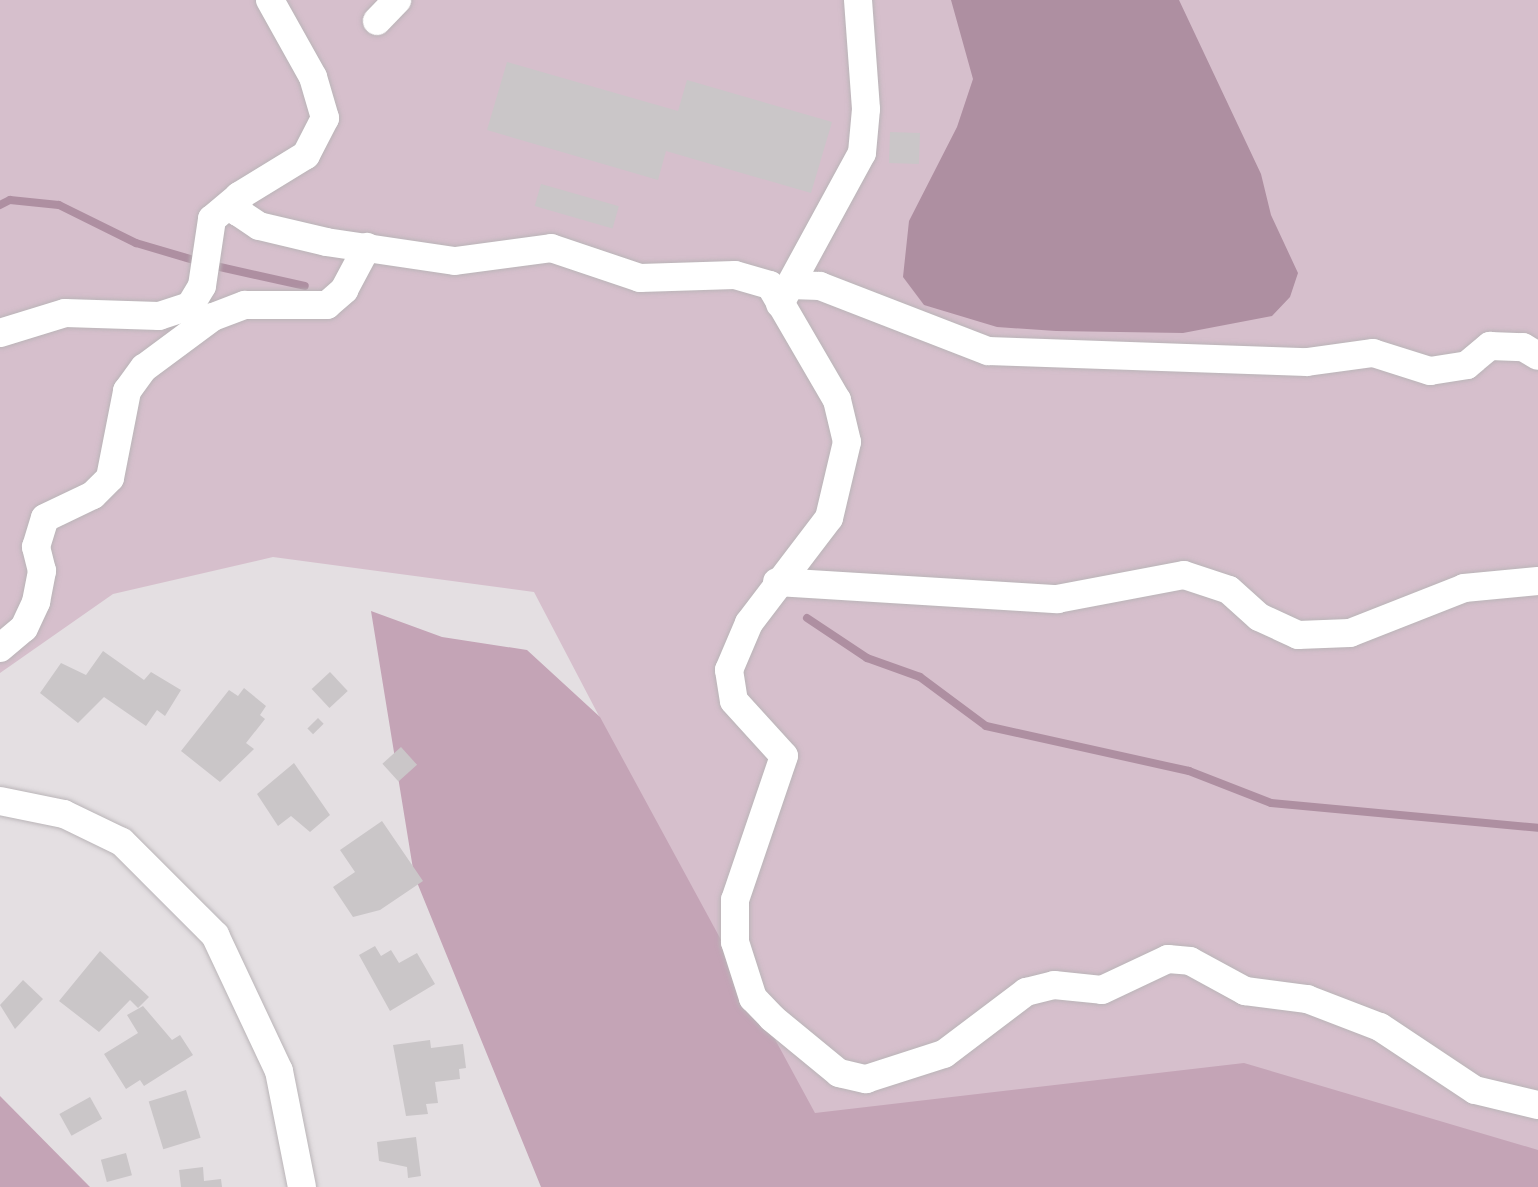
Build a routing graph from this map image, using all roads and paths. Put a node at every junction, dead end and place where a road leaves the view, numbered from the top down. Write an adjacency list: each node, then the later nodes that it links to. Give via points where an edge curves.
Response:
1 (270, 0): 3 (street, via 314,77 325,118 306,155)
2 (858, 0): 5 (street, via 866,109 862,153)
3 (240, 196): 4 (street, via 238,212 259,226); 6 (street, via 212,219 202,286 190,306 159,316 65,313)
4 (367, 248): 5 (street, via 455,261 551,248 640,278 735,275); 10 (street, via 344,290 327,304 245,305 213,317 144,368 126,391 110,478 93,495 45,518 36,547 42,571 36,602 24,628)
5 (785, 294): 7 (street, via 848,296 988,351 1307,362 1373,353 1430,371 1467,365 1490,346 1523,347); 9 (street, via 837,400 847,442 828,518 806,554)
6 (0, 334)
7 (1538, 356)
8 (1538, 581): 9 (street, via 1464,588 1350,633 1298,635 1259,616 1229,590 1184,575 1057,600)
9 (776, 582): 12 (street, via 729,670 734,701 784,756 743,870 734,942 754,998 839,1073 866,1079 904,1070 944,1054 1026,992 1054,985 1102,990 1168,959 1190,962 1244,991 1307,999 1380,1027 1475,1090)
10 (0, 648)
11 (0, 801): 13 (street, via 64,814 122,842 215,935 280,1070)
12 (1538, 1105)
13 (302, 1187)

